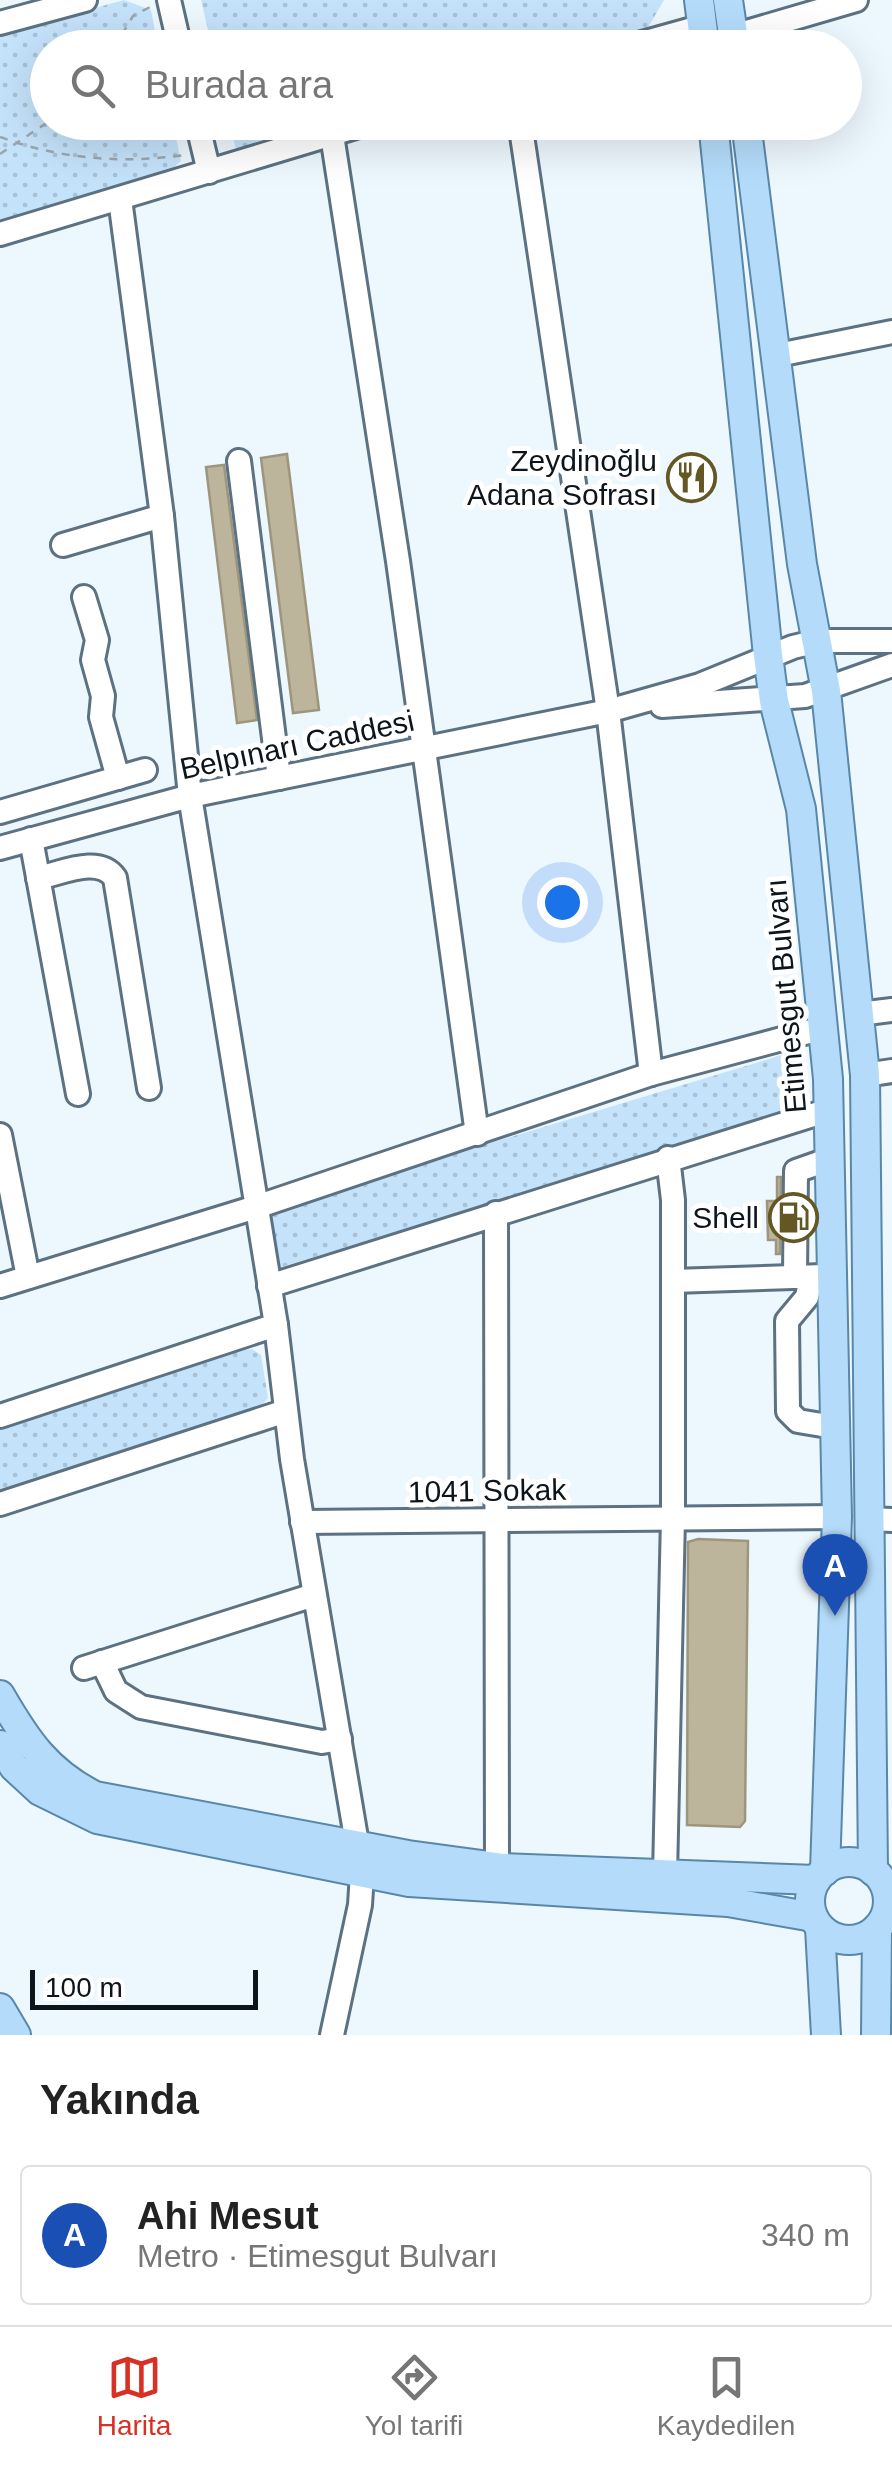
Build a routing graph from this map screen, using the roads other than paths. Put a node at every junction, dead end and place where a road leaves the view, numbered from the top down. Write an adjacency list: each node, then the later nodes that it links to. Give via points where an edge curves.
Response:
1 (85, 0): 5 (street)
2 (166, 0): 6 (street)
3 (728, 0): 7 (main road)
4 (856, 0): 8 (street)
5 (0, 23)
6 (175, 30)
7 (732, 30)
8 (769, 30)
9 (202, 140): 15 (street)
10 (312, 140): 15 (street)
11 (333, 140): 31 (street)
12 (523, 140): 30 (street)
13 (715, 140): 26 (main road, Etimesgut Bulvarı)
14 (748, 140): 19 (main road)
15 (206, 161): 16 (street)
16 (120, 199): 17 (street); 21 (street)
17 (0, 234)
18 (892, 332): 19 (street)
19 (778, 356): 25 (main road, via 802,564)
20 (239, 461): 34 (street)
21 (162, 516): 22 (street); 36 (street)
22 (63, 545)
23 (84, 598): 33 (street, via 97,640 100,717)
24 (892, 641): 25 (street, Belpınarı Caddesi)
25 (818, 642): 26 (street, Belpınarı Caddesi); 28 (main road)
26 (768, 655): 29 (main road, Etimesgut Bulvarı); 30 (street, Belpınarı Caddesi, via 700,685)
27 (892, 666): 28 (street, Belpınarı Caddesi)
28 (826, 691): 29 (street, Belpınarı Caddesi); 43 (main road)
29 (774, 701): 30 (street, Belpınarı Caddesi); 44 (main road, Etimesgut Bulvarı, via 801,809)
30 (608, 711): 31 (street, Belpınarı Caddesi); 46 (street)
31 (425, 748): 34 (street, Belpınarı Caddesi); 50 (street)
32 (145, 770): 33 (street)
33 (118, 778): 35 (street)
34 (279, 778): 36 (street, Belpınarı Caddesi)
35 (58, 795): 37 (street); 38 (street)
36 (190, 796): 38 (street, Belpınarı Caddesi); 53 (street)
37 (1, 806)
38 (66, 830): 39 (street, Belpınarı Caddesi)
39 (31, 839): 40 (street, Belpınarı Caddesi); 41 (street)
40 (0, 848)
41 (38, 878): 47 (street, via 95,866 115,878); 48 (street)
42 (892, 1010): 43 (street)
43 (859, 1014): 45 (main road)
44 (823, 1028): 46 (street); 49 (main road, Etimesgut Bulvarı)
45 (878, 1073): 67 (main road)
46 (651, 1074): 50 (street)
47 (149, 1088)
48 (78, 1094)
49 (829, 1110): 52 (street); 56 (main road, Etimesgut Bulvarı, via 830,1159)
50 (477, 1134): 53 (street)
51 (0, 1135): 55 (street)
52 (668, 1158): 54 (street); 57 (street)
53 (256, 1208): 55 (street); 59 (street)
54 (496, 1213): 59 (street); 69 (street)
55 (28, 1276): 58 (street)
56 (812, 1277): 57 (street); 63 (main road, Etimesgut Bulvarı); 63 (street, via 807,1297 787,1321 788,1411 798,1421)
57 (673, 1281): 65 (street)
58 (0, 1286)
59 (269, 1286): 60 (street)
60 (276, 1325): 61 (street); 62 (street)
61 (286, 1411): 64 (street); 68 (street)
62 (0, 1416)
63 (834, 1426): 66 (main road, Etimesgut Bulvarı)
64 (0, 1504)
65 (673, 1517): 66 (street, 1041 Sokak); 69 (street, 1041 Sokak); 76 (street)
66 (837, 1518): 77 (main road, Etimesgut Bulvarı)
67 (880, 1520): 78 (main road)
68 (302, 1522): 69 (street, 1041 Sokak); 70 (street)
69 (496, 1522): 75 (street)
70 (314, 1595): 72 (street); 72 (street, via 93,1665 141,1708 322,1742)
71 (0, 1694): 74 (main road, via 33,1751 95,1796)
72 (340, 1739): 74 (street)
73 (0, 1745): 74 (main road, via 26,1780 76,1812)
74 (360, 1860): 75 (main road); 80 (main road, via 470,1889 728,1902); 83 (street, via 360,1905)
75 (497, 1867): 76 (main road)
76 (665, 1875): 77 (main road)
77 (821, 1875): 78 (main road, via 849,1862); 80 (main road, via 811,1892)
78 (882, 1878): 79 (main road)
79 (884, 1921): 80 (main road, via 867,1936 842,1940); 85 (main road)
80 (817, 1922): 84 (main road)
81 (0, 2008): 82 (main road)
82 (16, 2035)
83 (332, 2035)
84 (826, 2035)
85 (876, 2035)

